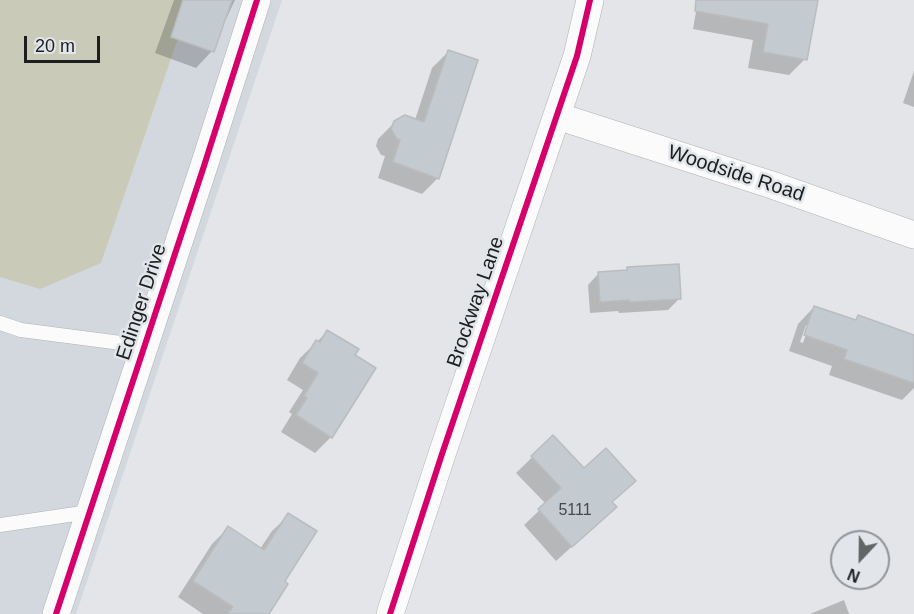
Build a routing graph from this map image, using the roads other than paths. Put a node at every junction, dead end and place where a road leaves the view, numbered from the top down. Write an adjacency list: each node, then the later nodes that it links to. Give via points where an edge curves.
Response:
1 (257, 0): 6 (street, Edinger Drive)
2 (590, 0): 3 (street, Brockway Lane, via 577,57)
3 (557, 116): 4 (street, Woodside Road); 10 (street, Brockway Lane)
4 (914, 235)
5 (0, 323): 6 (lane, via 21,330)
6 (144, 346): 7 (street, Edinger Drive)
7 (89, 512): 8 (lane); 9 (street, Edinger Drive)
8 (0, 525)
9 (56, 614)
10 (390, 614)

